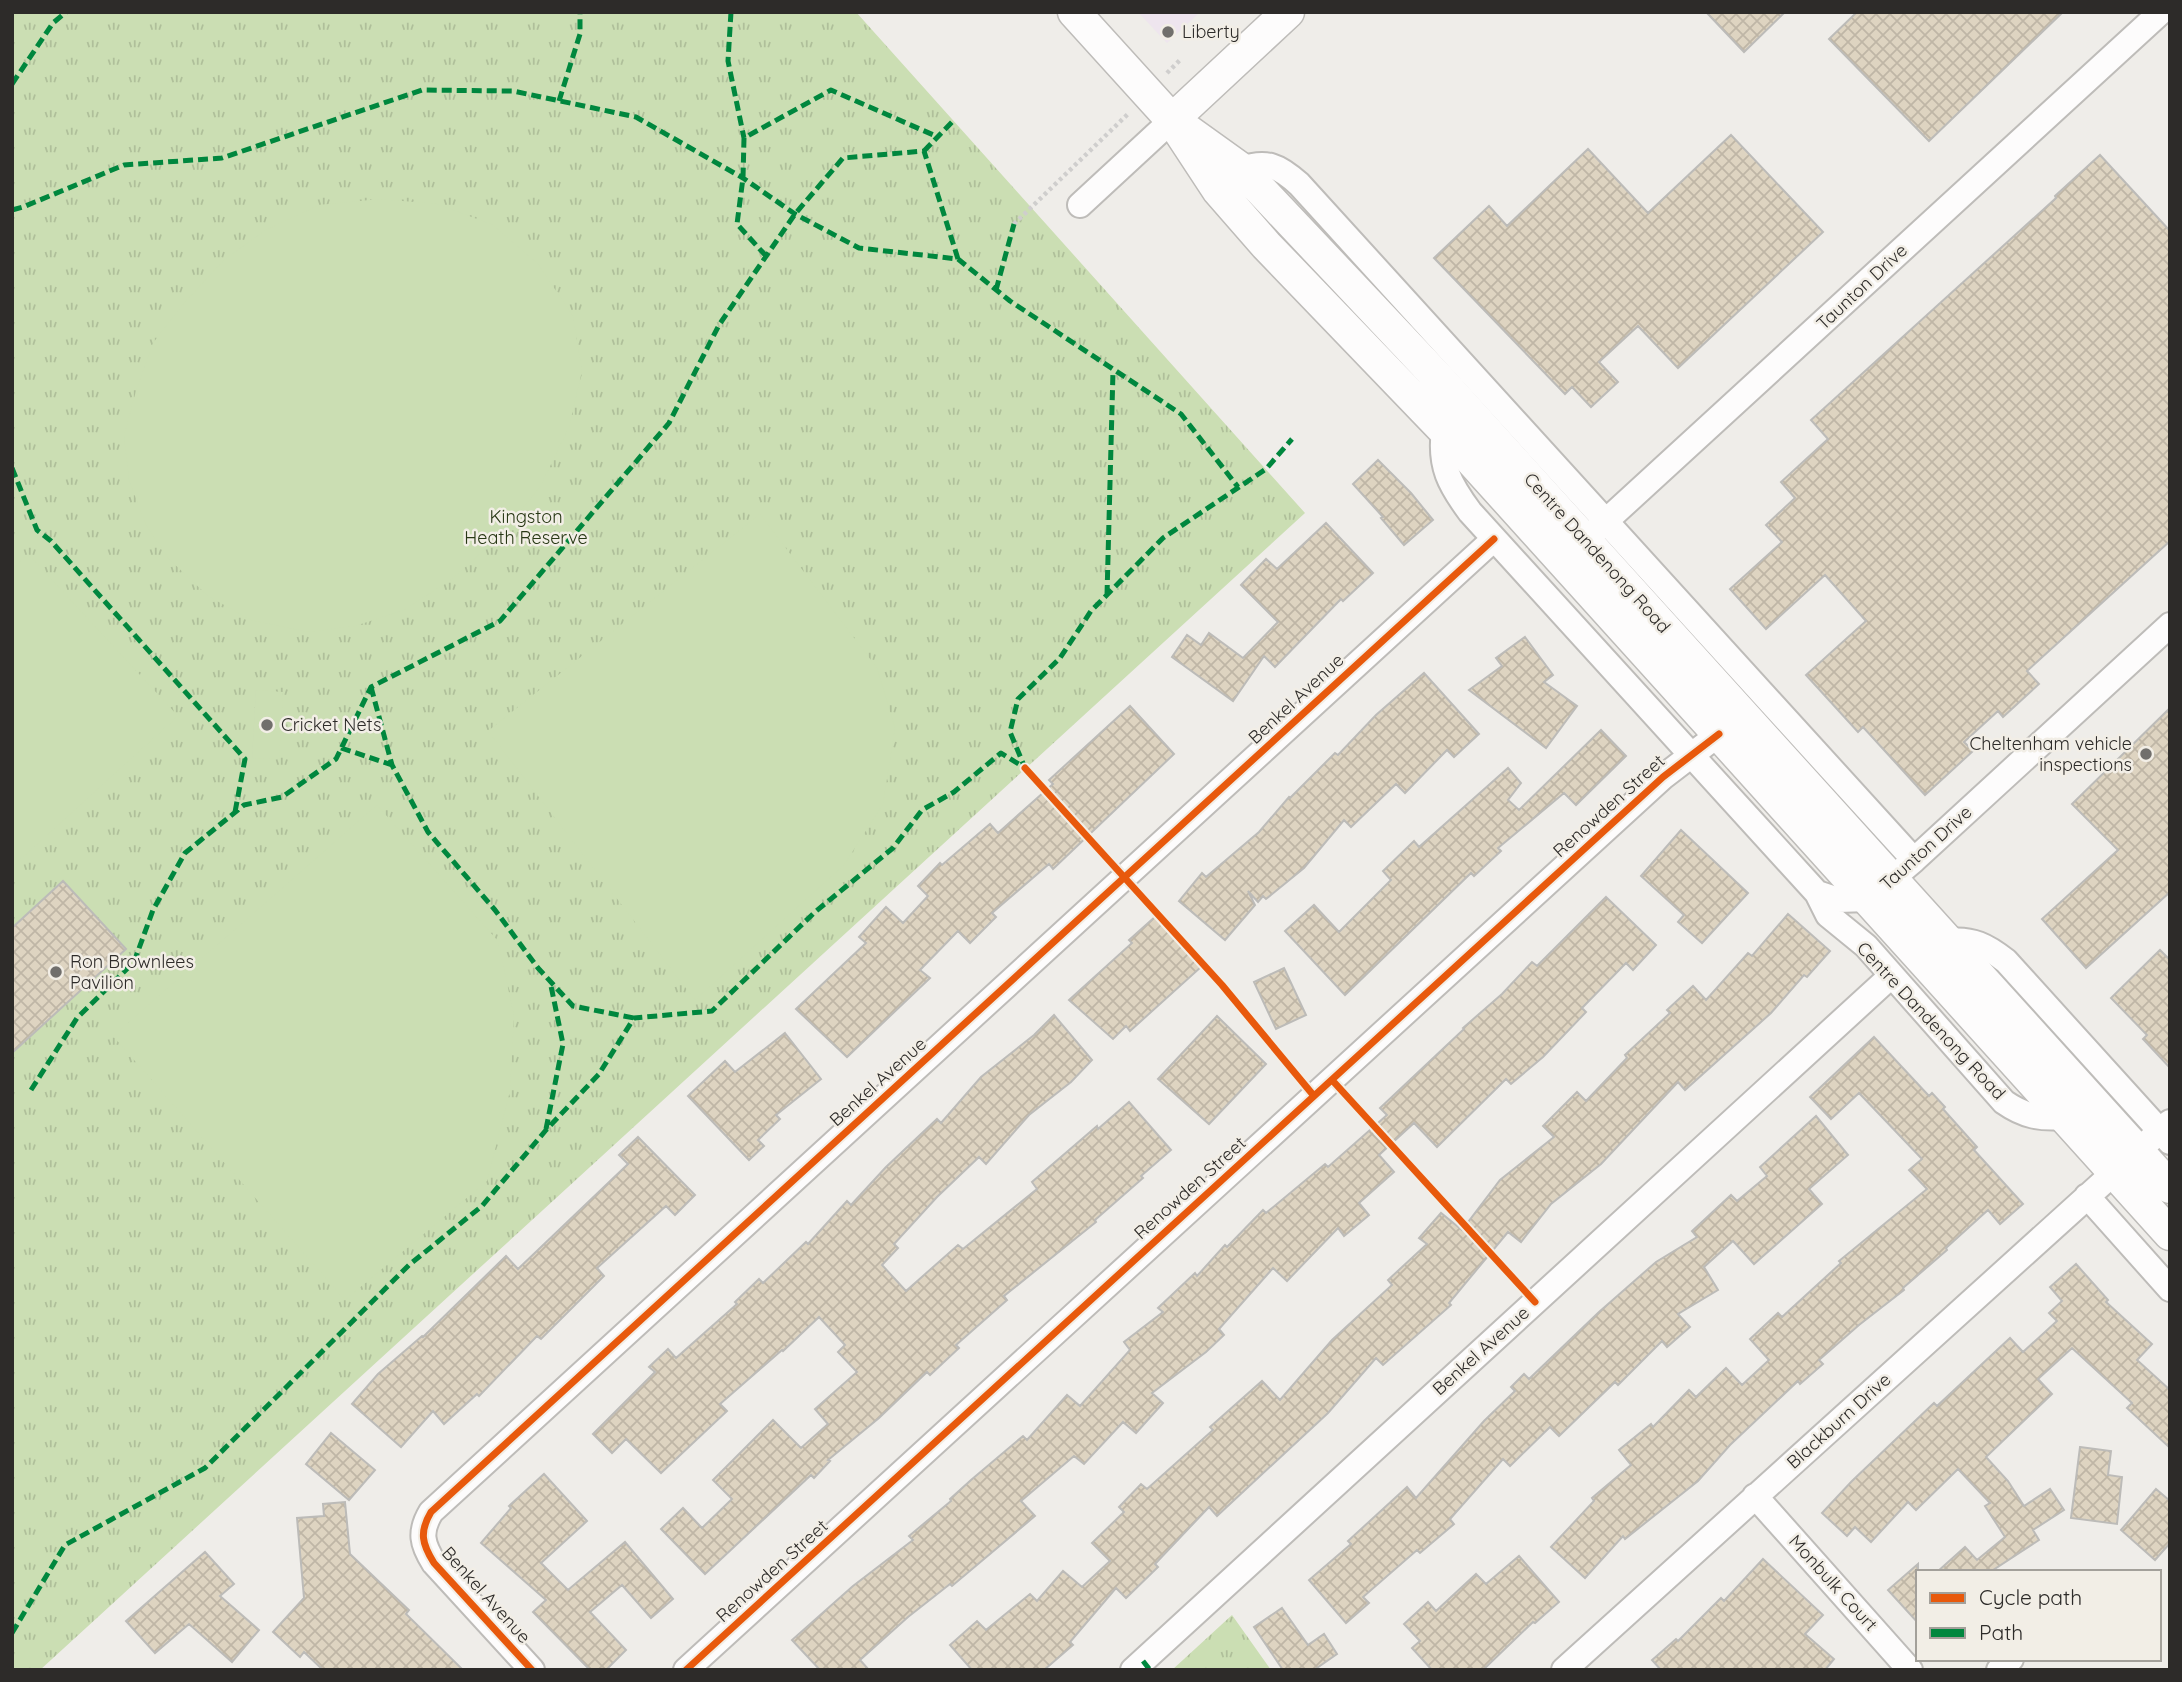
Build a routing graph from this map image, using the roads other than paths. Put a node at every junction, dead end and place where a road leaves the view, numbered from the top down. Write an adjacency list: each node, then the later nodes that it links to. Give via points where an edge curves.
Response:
1 (1288, 12): 4 (main road)
2 (2161, 12): 8 (street, Taunton Drive)
3 (1089, 19): 4 (main road, Centre Dandenong Road)
4 (1172, 120): 5 (street); 6 (main road, Centre Dandenong Road, via 1218,190 1266,245); 8 (main road, Centre Dandenong Road, via 1241,169)
5 (1080, 205)
6 (1444, 430): 7 (street, Centre Dandenong Road, via 1441,452 1452,488); 8 (main road, Centre Dandenong Road)
7 (1494, 539): 11 (street, Centre Dandenong Road); 24 (street, Benkel Avenue, via 430,1512 422,1534 434,1563)
8 (1584, 541): 10 (main road, Centre Dandenong Road); 12 (main road, Centre Dandenong Road)
9 (2170, 625): 12 (street, Taunton Drive)
10 (1718, 734): 11 (street, Renowden Street); 14 (main road, Centre Dandenong Road)
11 (1689, 755): 13 (street, Centre Dandenong Road); 25 (street, Renowden Street)
12 (1903, 870): 14 (street, Taunton Drive); 17 (main road, Centre Dandenong Road, via 1948,941)
13 (1816, 893): 14 (street, via 1829,899); 15 (street, Centre Dandenong Road, via 1829,915 1866,946)
14 (1868, 900): 16 (main road, Centre Dandenong Road)
15 (1891, 976): 16 (street, Centre Dandenong Road, via 2004,1102 2029,1116); 26 (street, Benkel Avenue)
16 (2064, 1117): 18 (main road, Centre Dandenong Road)
17 (2159, 1136): 18 (street, Blackburn Drive); 19 (main road, Centre Dandenong Road)
18 (2113, 1172): 20 (street, Blackburn Drive); 21 (main road, Centre Dandenong Road)
19 (2170, 1187)
20 (2087, 1196): 22 (street); 23 (street, Blackburn Drive)
21 (2170, 1234)
22 (2170, 1289)
23 (1755, 1496): 27 (street, Blackburn Drive); 28 (street, Monbulk Court)
24 (532, 1670)
25 (687, 1670)
26 (1133, 1670)
27 (1564, 1670)
28 (1910, 1670)

